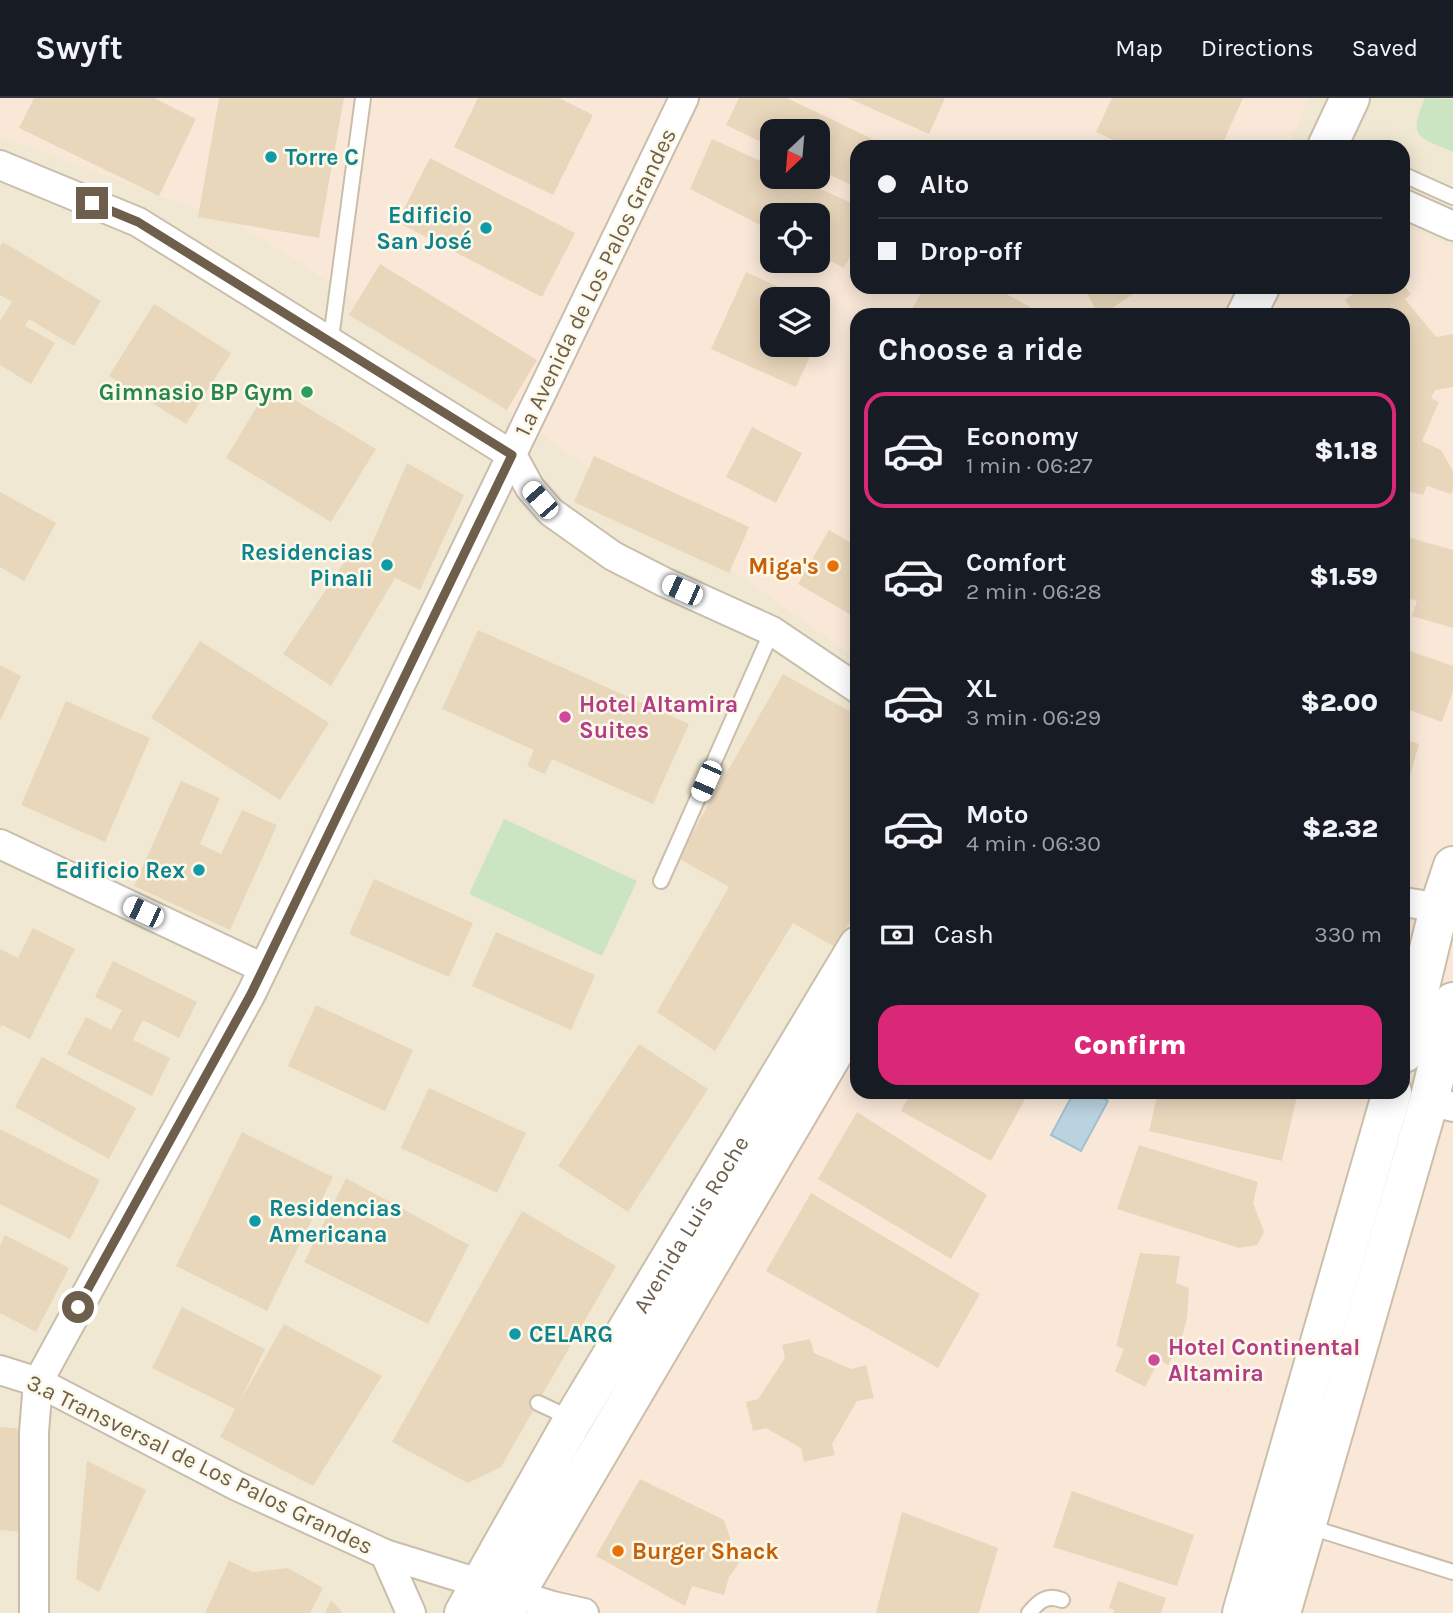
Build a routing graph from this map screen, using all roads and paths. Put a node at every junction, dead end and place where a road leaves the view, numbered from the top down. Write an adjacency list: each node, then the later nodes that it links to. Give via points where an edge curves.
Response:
1 (363, 98): 10 (lane)
2 (684, 98): 11 (street, 1.ª Avenida de Los Palos Grandes)
3 (1350, 98): 4 (main road)
4 (1330, 140)
5 (0, 165): 11 (street, via 138,222)
6 (1410, 179): 7 (lane)
7 (1453, 197)
8 (1410, 207): 9 (street)
9 (1453, 226)
10 (332, 331)
11 (512, 455): 12 (street, via 530,488 551,512 613,556); 19 (street, 1.ª Avenida de Los Palos Grandes)
12 (772, 631): 13 (street); 16 (lane)
13 (850, 684)
14 (0, 844): 19 (street)
15 (1453, 866): 17 (main road)
16 (661, 881)
17 (1432, 907): 24 (main road)
18 (850, 959): 30 (main road, Avenida Luis Roche)
19 (263, 968): 28 (street, 1.ª Avenida de Los Palos Grandes)
20 (1410, 971): 22 (main road)
21 (1453, 1002): 26 (main road)
22 (1410, 1012)
23 (850, 1023): 35 (main road, Avenida Luis Roche)
24 (1410, 1026)
25 (1390, 1099): 40 (main road)
26 (1441, 1104): 31 (main road)
27 (0, 1370): 28 (street, 3.ª Transversal de Los Palos Grandes)
28 (38, 1382): 32 (street, 3.ª Transversal de Los Palos Grandes, via 237,1486); 36 (street, 1.ª Avenida de Los Palos Grandes)
29 (538, 1403): 30 (lane)
30 (573, 1420): 35 (main road, Avenida Luis Roche)
31 (1305, 1525): 33 (lane); 41 (main road)
32 (385, 1554): 35 (street, 3.ª Transversal de Los Palos Grandes); 37 (street)
33 (1453, 1572)
34 (1062, 1600): 39 (lane, via 1046,1598)
35 (490, 1601): 38 (street, 3.ª Transversal de Los Palos Grandes)
36 (34, 1613)
37 (411, 1613)
38 (584, 1613)
39 (1029, 1613)
40 (1241, 1613)
41 (1282, 1613)

